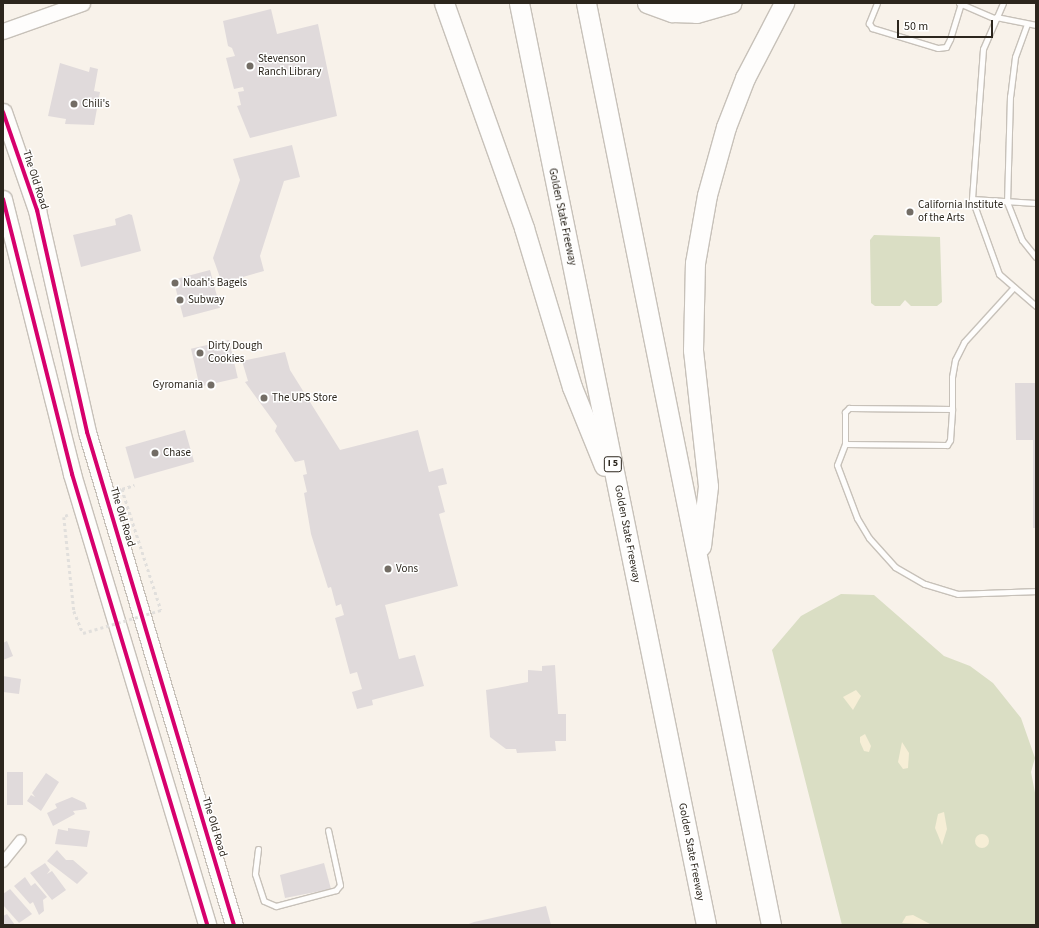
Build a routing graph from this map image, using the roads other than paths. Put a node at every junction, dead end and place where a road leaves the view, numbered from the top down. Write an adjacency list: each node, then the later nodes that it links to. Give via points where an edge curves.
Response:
1 (82, 3): 14 (main road)
2 (444, 3): 25 (highway, via 529,244 572,387)
3 (518, 3): 25 (highway, Golden State Freeway / I 5)
4 (586, 3): 26 (highway)
5 (647, 3): 6 (highway, via 672,12 696,13)
6 (732, 3)
7 (784, 3): 26 (highway, via 744,78 726,127 707,195 695,263 693,350 708,486)
8 (877, 3): 9 (lane, via 869,23 872,28 938,48 946,47)
9 (961, 3): 11 (lane)
10 (1003, 3): 11 (lane)
11 (996, 18): 12 (lane); 17 (lane, via 983,49)
12 (1027, 24): 13 (lane); 18 (lane, via 1015,58 1010,96)
13 (1036, 25)
14 (3, 31)
15 (3, 112): 33 (main road, The Old Road, via 37,210 87,432)
16 (3, 199): 32 (main road, via 70,467)
17 (972, 199): 18 (lane); 21 (lane, via 999,274)
18 (1007, 202): 19 (lane); 20 (lane, via 1022,240)
19 (1036, 203)
20 (1036, 257)
21 (1014, 287): 22 (lane); 23 (lane, via 964,342 955,360)
22 (1036, 306)
23 (952, 409): 24 (lane, via 947,445); 24 (lane, via 848,408 845,412)
24 (845, 444): 27 (lane, via 837,465 857,518 868,538 895,567 925,584 958,594)
25 (622, 508): 34 (highway, Golden State Freeway / I 5)
26 (699, 563): 35 (highway)
27 (1036, 591)
28 (328, 830): 30 (lane, via 340,885 336,890 276,906 264,901 255,874)
29 (21, 840): 31 (street)
30 (258, 849)
31 (3, 862)
32 (208, 925)
33 (234, 925)
34 (706, 925)
35 (771, 925)

